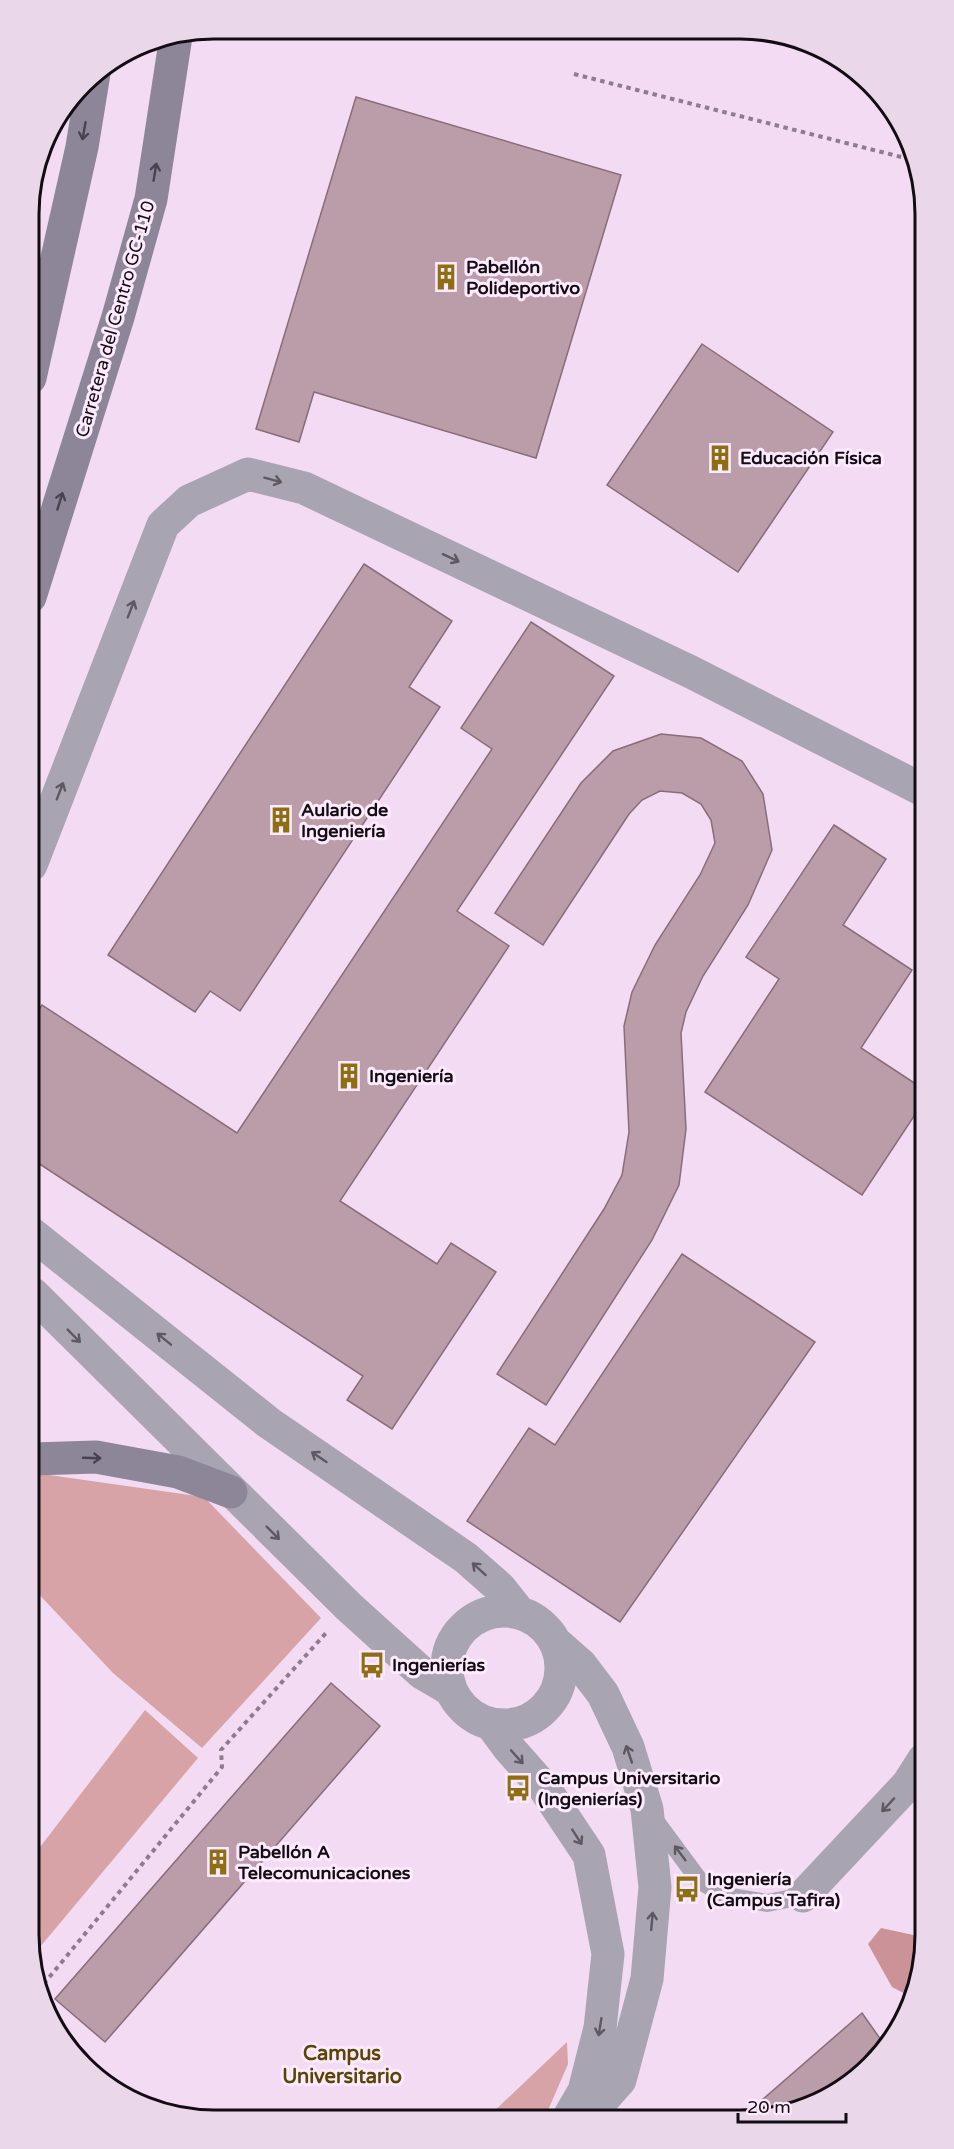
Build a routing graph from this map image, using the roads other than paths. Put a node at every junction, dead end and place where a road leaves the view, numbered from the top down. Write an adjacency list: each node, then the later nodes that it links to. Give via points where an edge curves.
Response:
1 (175, 43): 4 (main road, Carretera del Centro GC-110, one-way to 1, via 151,199)
2 (91, 89): 3 (main road, one-way to 3)
3 (39, 338)
4 (39, 568)
5 (915, 786): 6 (street, one-way to 5, via 163,525 189,501 248,474 304,488 691,672)
6 (39, 844)
7 (39, 1240): 11 (street, one-way to 7, via 500,1588 466,1558 269,1423)
8 (39, 1300): 10 (street, one-way to 10)
9 (39, 1459): 10 (main road, one-way to 10, via 96,1457 178,1472)
10 (231, 1492): 13 (street, one-way to 13, via 422,1673)
11 (519, 1612): 12 (street, via 534,1619); 13 (street, via 483,1614 467,1623 447,1654)
12 (556, 1643): 14 (street, via 560,1679 548,1704 527,1721); 16 (street, one-way to 12, via 628,1747 603,1694)
13 (451, 1690): 14 (street, via 464,1710)
14 (491, 1724): 18 (street, one-way to 18, via 545,1789 589,1855 608,1954 600,2028 584,2091)
15 (915, 1773): 17 (street, one-way to 17)
16 (647, 1809): 17 (lane, one-way to 16, via 767,1903 726,1896 699,1880); 19 (street, one-way to 16, via 620,2080 647,1979 655,1887)
17 (803, 1896)
18 (573, 2110)
19 (593, 2110)

